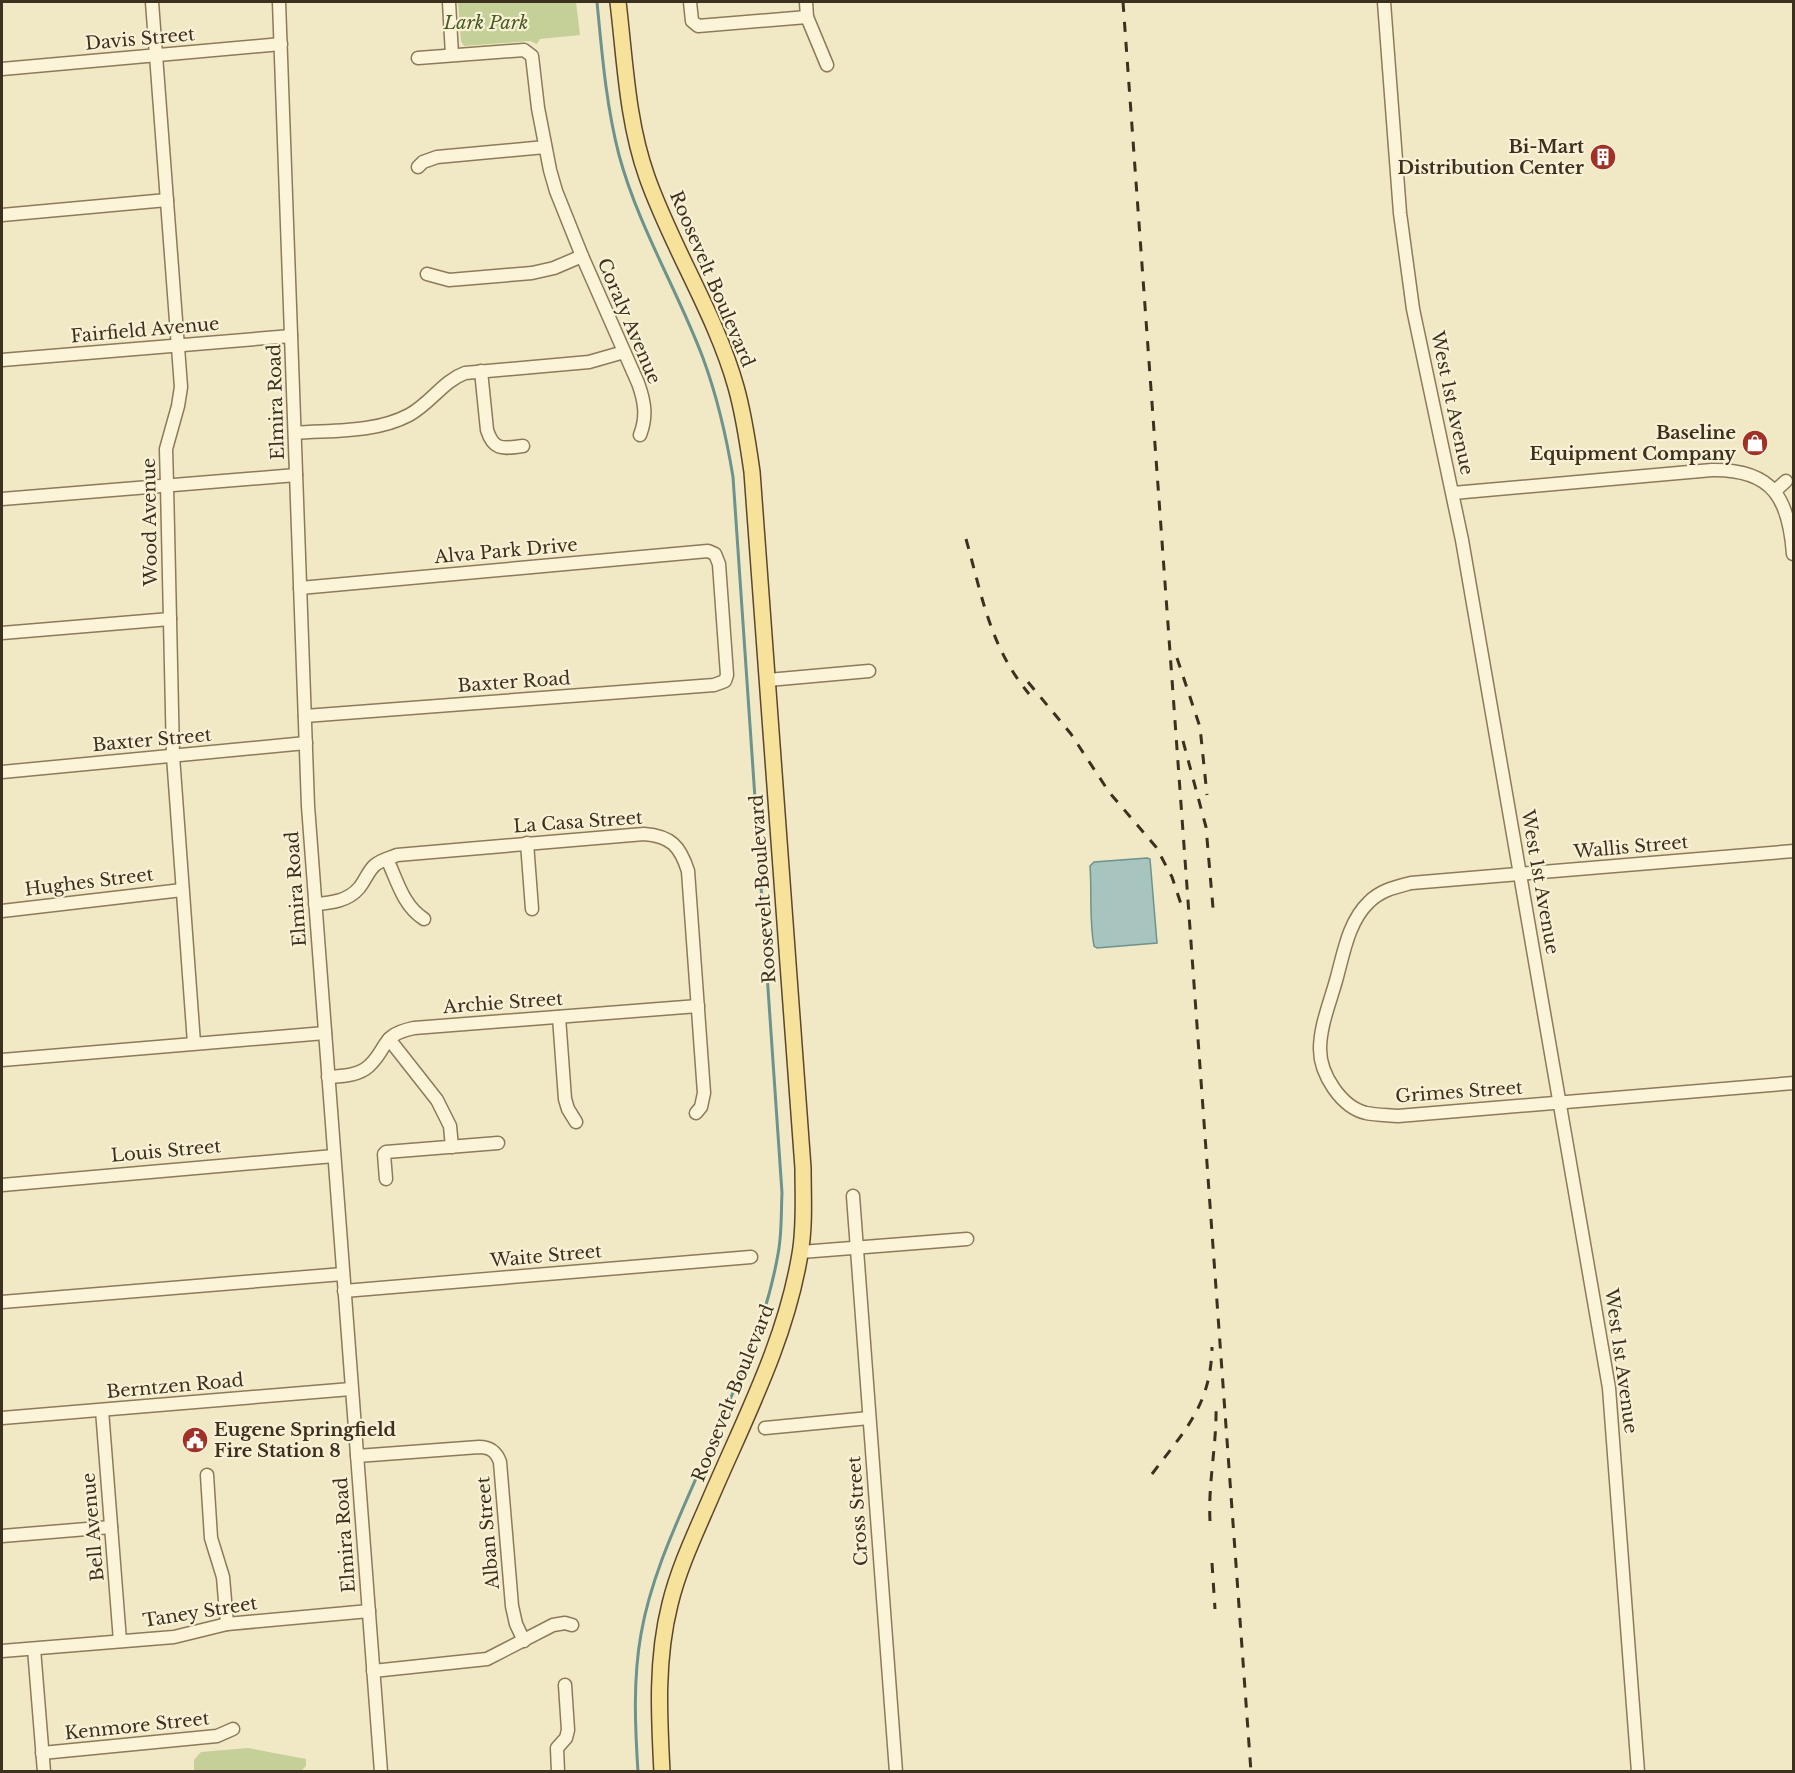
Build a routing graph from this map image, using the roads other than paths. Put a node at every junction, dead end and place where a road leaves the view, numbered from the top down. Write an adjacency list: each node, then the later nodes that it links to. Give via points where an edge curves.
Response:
1 (152, 2): 11 (street, Wood Avenue)
2 (279, 2): 9 (street, Elmira Road)
3 (449, 2): 10 (street)
4 (618, 2): 40 (main road, Roosevelt Boulevard, via 628,94 646,175 736,386 752,472)
5 (690, 2): 8 (street, via 692,21 698,26)
6 (806, 2): 8 (street)
7 (1384, 2): 33 (street, West 1st Avenue, via 1406,262)
8 (807, 16): 13 (street)
9 (281, 44): 11 (street, Davis Street); 21 (street, Elmira Road)
10 (452, 55): 12 (street); 15 (street, Coraly Avenue, via 529,52 534,62)
11 (156, 56): 14 (street, Davis Street); 17 (street, Wood Avenue)
12 (418, 58)
13 (827, 65)
14 (2, 69)
15 (545, 147): 16 (street, via 437,157); 19 (street, Coraly Avenue, via 560,202)
16 (418, 167)
17 (167, 200): 18 (street); 22 (street, Wood Avenue)
18 (2, 215)
19 (582, 256): 20 (street, Coraly Avenue, via 532,273 448,280); 23 (street, Coraly Avenue)
20 (427, 274)
21 (291, 336): 22 (street, Fairfield Avenue); 26 (street, Elmira Road)
22 (179, 345): 24 (street, Fairfield Avenue); 31 (street, Wood Avenue, via 181,387 166,449)
23 (624, 352): 25 (street, via 589,362); 27 (street, Coraly Avenue, via 646,412)
24 (2, 360)
25 (481, 371): 26 (street, via 454,377 427,404 390,423); 28 (street, via 490,438 502,448)
26 (294, 433): 29 (street, Elmira Road)
27 (640, 435)
28 (523, 446)
29 (296, 475): 31 (street); 36 (street, Elmira Road)
30 (1786, 481): 32 (street)
31 (167, 485): 34 (street); 37 (street, Wood Avenue)
32 (1775, 491): 33 (street, via 1751,476 1722,470); 35 (street, via 1788,518)
33 (1453, 493): 49 (street, West 1st Avenue)
34 (2, 499)
35 (1793, 554)
36 (300, 588): 41 (street, Alva Park Drive, via 703,551 718,559 728,675); 42 (street, Elmira Road)
37 (170, 619): 38 (street); 44 (street, Wood Avenue)
38 (2, 633)
39 (868, 671): 40 (street)
40 (768, 680): 75 (main road, Roosevelt Boulevard, via 803,1168)
41 (725, 681): 42 (street, Baxter Road, via 714,685)
42 (305, 716): 43 (street, Elmira Road)
43 (306, 743): 44 (street, Baxter Street); 52 (street, Elmira Road)
44 (173, 756): 45 (street, Baxter Street); 50 (street, Wood Avenue)
45 (2, 772)
46 (527, 843): 48 (street, La Casa Street, via 407,853); 53 (street); 56 (street, La Casa Street, via 644,834 657,835 677,848 688,871)
47 (1794, 851): 49 (street, Wallis Street)
48 (387, 859): 52 (street, La Casa Street, via 370,870 351,895 333,903); 55 (street, via 406,902)
49 (1520, 875): 51 (street, Wallis Street, via 1411,883 1382,892); 64 (street, West 1st Avenue)
50 (182, 890): 54 (street, Hughes Street); 60 (street, Wood Avenue)
51 (1369, 902): 64 (street, Grimes Street, via 1348,938 1320,1051 1324,1070 1349,1105 1364,1113 1398,1116)
52 (315, 904): 58 (street, Elmira Road)
53 (532, 909)
54 (2, 911)
55 (424, 919)
56 (698, 1006): 57 (street, Archie Street); 65 (street, La Casa Street, via 704,1093)
57 (559, 1017): 59 (street, Archie Street, via 414,1028); 66 (street, via 565,1099)
58 (325, 1033): 60 (street); 62 (street, Elmira Road)
59 (389, 1039): 62 (street, via 369,1066 349,1075); 68 (street, via 432,1093 450,1126)
60 (194, 1043): 61 (street)
61 (2, 1060)
62 (328, 1077): 69 (street, Elmira Road)
63 (1794, 1083): 64 (street, Grimes Street)
64 (1560, 1102): 105 (street, West 1st Avenue, via 1611,1405)
65 (696, 1113)
66 (576, 1122)
67 (498, 1143): 68 (street)
68 (452, 1147): 70 (street, via 386,1152)
69 (334, 1156): 71 (street, Louis Street); 77 (street, Elmira Road)
70 (386, 1179)
71 (2, 1185)
72 (853, 1196): 74 (street, Cross Street)
73 (967, 1239): 74 (street)
74 (857, 1248): 75 (street); 83 (street, Cross Street)
75 (801, 1252): 103 (main road, Roosevelt Boulevard, via 775,1350 670,1602 659,1672)
76 (751, 1257): 78 (street, Waite Street)
77 (343, 1274): 78 (street, Elmira Road); 79 (street)
78 (344, 1291): 80 (street, Elmira Road)
79 (2, 1302)
80 (351, 1389): 81 (street, Berntzen Road); 85 (street, Elmira Road)
81 (102, 1410): 82 (street, Berntzen Road); 87 (street, Bell Avenue)
82 (2, 1418)
83 (869, 1418): 84 (street); 104 (street, Cross Street)
84 (765, 1428)
85 (357, 1456): 89 (street, Elmira Road); 93 (street, Alban Street, via 479,1447 495,1452 500,1462 512,1606)
86 (207, 1475): 90 (street, via 212,1538 223,1577)
87 (111, 1527): 88 (street); 92 (street, Bell Avenue)
88 (2, 1536)
89 (369, 1611): 90 (street, Taney Street); 96 (street, Elmira Road)
90 (226, 1624): 92 (street, Taney Street, via 182,1636)
91 (573, 1625): 93 (street, via 553,1625)
92 (120, 1641): 94 (street, Taney Street)
93 (524, 1641): 96 (street, via 487,1659)
94 (34, 1648): 95 (street, Taney Street); 99 (street)
95 (2, 1651)
96 (373, 1671): 101 (street, Elmira Road)
97 (565, 1685): 102 (street, via 568,1730 557,1748)
98 (233, 1729): 99 (street, Kenmore Street, via 217,1736)
99 (42, 1753): 100 (street)
100 (44, 1772)
101 (381, 1772)
102 (558, 1772)
103 (662, 1772)
104 (896, 1772)
105 (1638, 1772)

